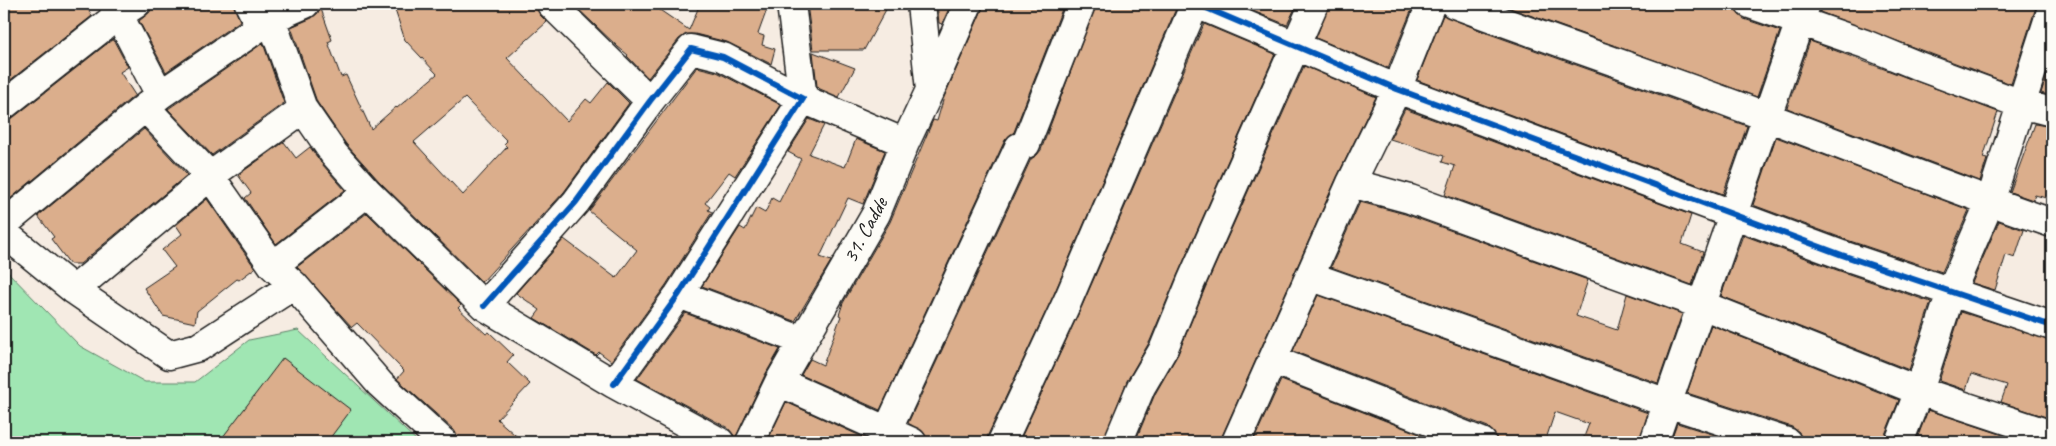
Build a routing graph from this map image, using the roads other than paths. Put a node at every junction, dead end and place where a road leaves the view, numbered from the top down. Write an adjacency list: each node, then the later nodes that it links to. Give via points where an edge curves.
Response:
1 (305, 4): 15 (street)
2 (551, 4): 20 (street)
3 (791, 4): 19 (street)
4 (921, 4): 18 (street)
5 (968, 4): 18 (street, 31. Cadde)
6 (1081, 4): 53 (street, via 1026,144 1019,147)
7 (1196, 4): 16 (street); 58 (street, via 1068,300)
8 (1314, 4): 16 (street)
9 (1431, 4): 17 (street)
10 (1454, 4): 26 (street)
11 (1750, 4): 14 (street)
12 (122, 8): 21 (street); 23 (street)
13 (2052, 11): 22 (street)
14 (1803, 12): 22 (street); 26 (street)
15 (260, 16): 21 (street); 24 (street)
16 (1296, 44): 17 (street); 59 (street, via 1164,348 1141,387)
17 (1398, 88): 29 (street); 32 (street)
18 (930, 90): 27 (street, 31. Cadde)
19 (803, 99): 20 (street, via 723,57 691,49); 27 (street); 41 (street)
20 (650, 101): 43 (street, via 576,202)
21 (153, 102): 28 (street); 34 (street)
22 (2021, 104): 25 (street); 31 (street)
23 (4, 105)
24 (303, 109): 28 (street); 30 (street, via 334,154)
25 (2052, 112)
26 (1766, 117): 31 (street); 32 (street)
27 (906, 143): 45 (street, 31. Cadde, via 876,214)
28 (210, 176): 36 (street); 39 (street)
29 (1351, 183): 37 (street); 42 (street, via 1410,199)
30 (368, 192): 36 (street); 43 (street)
31 (1990, 202): 33 (street); 40 (street)
32 (1734, 213): 40 (street, via 1842,255); 42 (street)
33 (2052, 223)
34 (4, 224)
35 (4, 233): 39 (street)
36 (274, 266): 38 (street)
37 (1310, 276): 46 (street); 50 (street)
38 (294, 285): 39 (street, via 199,348 169,355); 54 (street, via 380,384)
39 (74, 290)
40 (1951, 292): 44 (street); 49 (street)
41 (679, 294): 45 (street); 48 (street)
42 (1702, 304): 49 (street); 50 (street)
43 (484, 306): 48 (street)
44 (2052, 326)
45 (803, 341): 47 (street, 31. Cadde)
46 (1273, 360): 51 (street); 60 (street)
47 (779, 382): 53 (street); 56 (street, 31. Cadde)
48 (614, 384): 55 (street)
49 (1919, 391): 52 (street); 64 (street)
50 (1667, 403): 62 (street); 63 (street)
51 (1434, 433): 61 (street)
52 (2052, 435)
53 (884, 436): 57 (street)
54 (443, 442)
55 (720, 442)
56 (750, 442)
57 (912, 442)
58 (1002, 442)
59 (1118, 442)
60 (1236, 442)
61 (1482, 442)
62 (1654, 442)
63 (1788, 442)
64 (1900, 442)

